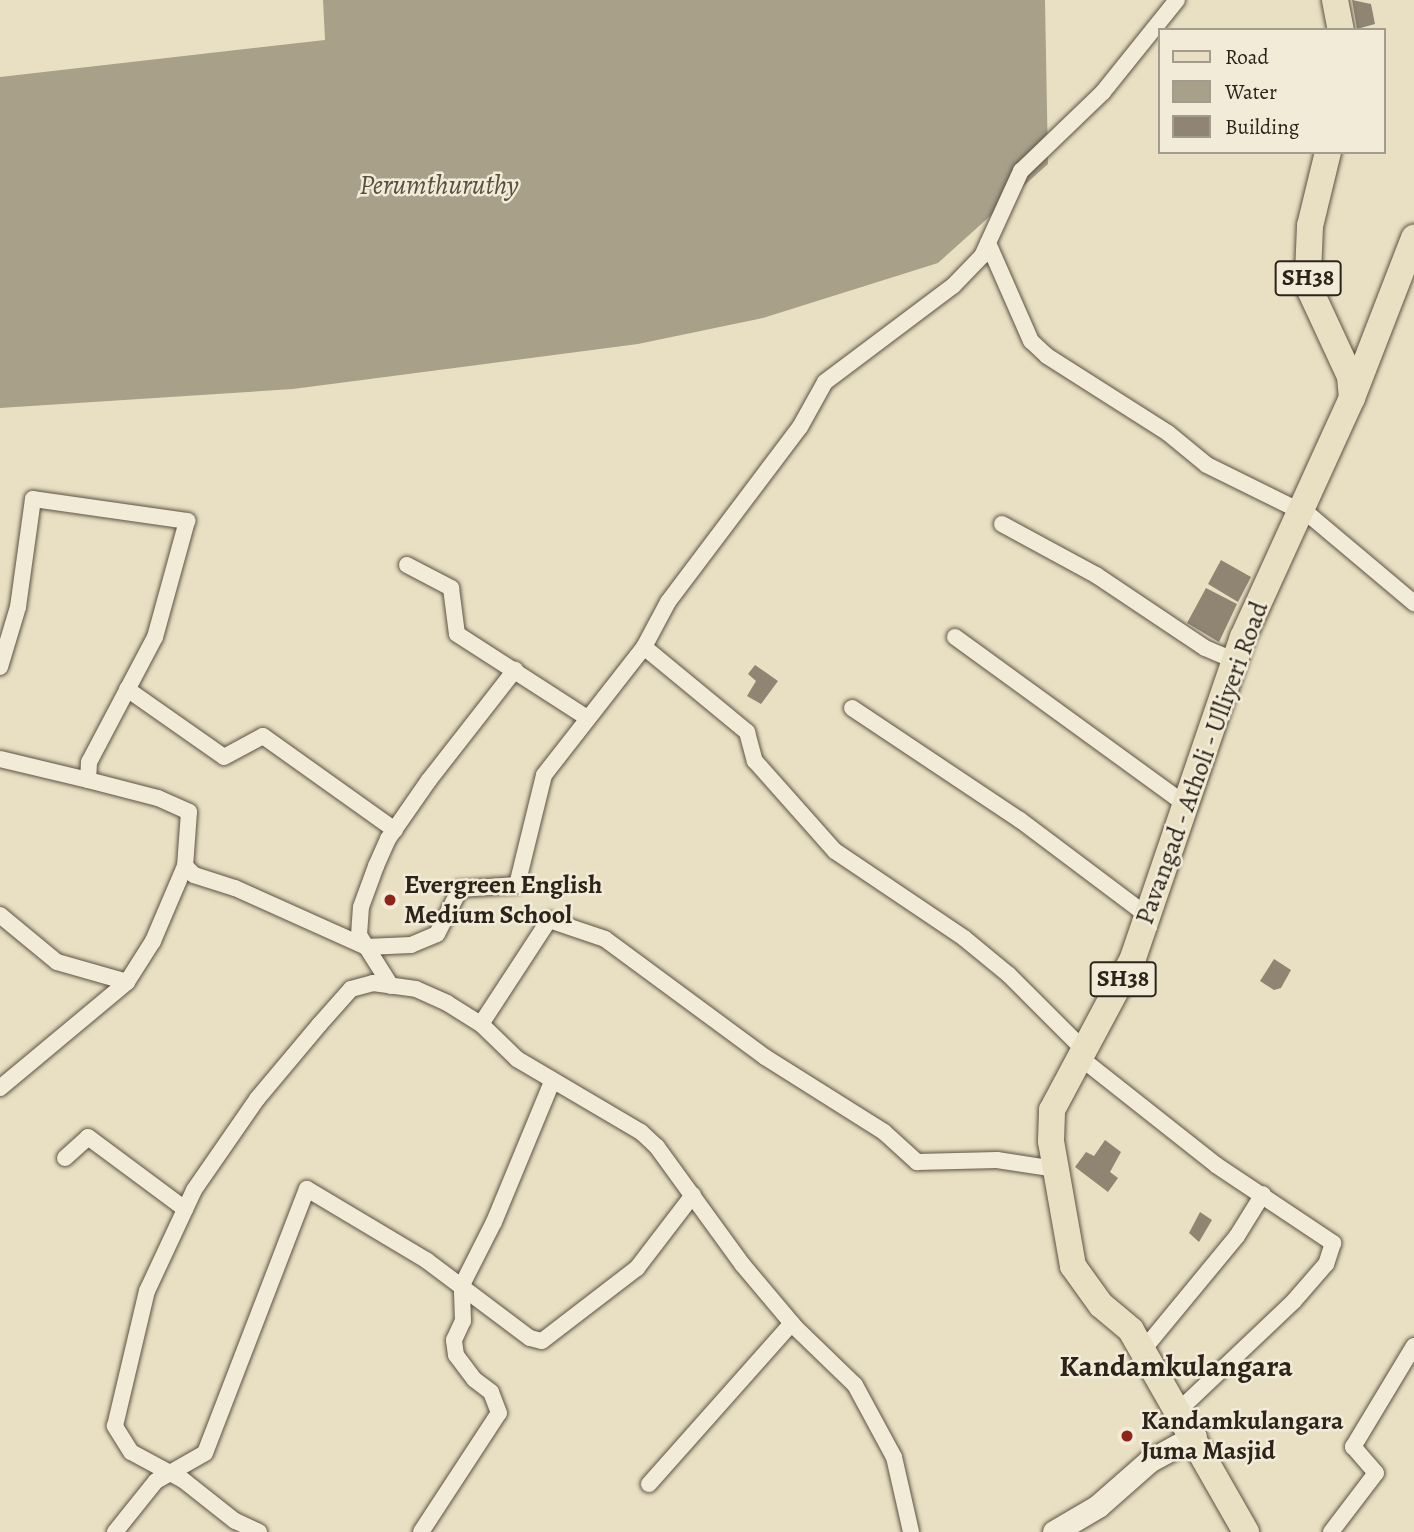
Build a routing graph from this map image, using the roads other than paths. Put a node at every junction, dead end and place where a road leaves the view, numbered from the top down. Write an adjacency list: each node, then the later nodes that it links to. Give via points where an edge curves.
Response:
1 (1177, 0): 6 (street, via 1103,92 1021,172)
2 (1335, 0): 3 (main road)
3 (1341, 28)
4 (1328, 154): 7 (main road, SH38, via 1310,226 1308,273 1310,290 1350,376)
5 (1414, 238): 7 (main road, Pavangad - Atholi - Ulliyeri Road / SH38)
6 (988, 243): 8 (street, via 1031,341 1047,356 1168,433 1207,465); 13 (street, via 982,256 953,286 825,382 800,427 668,602)
7 (1352, 398): 8 (main road, Pavangad - Atholi - Ulliyeri Road / SH38)
8 (1301, 510): 11 (street); 14 (main road, Pavangad - Atholi - Ulliyeri Road / SH38)
9 (1003, 524): 14 (street, via 1096,575 1205,648)
10 (407, 565): 16 (street, via 451,588 457,634)
11 (1414, 603)
12 (955, 637): 22 (street)
13 (644, 647): 19 (street); 31 (street, via 747,732 755,761 835,851 964,938)
14 (1235, 662): 22 (main road, Pavangad - Atholi - Ulliyeri Road / SH38)
15 (0, 667): 17 (street, via 19,607 33,499 187,522 155,637)
16 (515, 670): 19 (street); 23 (street, via 459,737)
17 (127, 689): 21 (street, via 89,762); 23 (street, via 224,757 263,736)
18 (852, 708): 26 (street, via 1020,820)
19 (586, 717): 27 (street, via 544,775 517,885 460,890 437,934 411,945)
20 (0, 759): 21 (street)
21 (88, 780): 24 (street, via 158,798 189,812)
22 (1186, 805): 26 (main road, Pavangad - Atholi - Ulliyeri Road / SH38)
23 (395, 830): 27 (street, via 361,907 359,935)
24 (185, 866): 27 (street, via 194,875 235,888); 28 (street, via 153,941)
25 (0, 915): 28 (street, via 57,962)
26 (1147, 916): 31 (main road, Pavangad - Atholi - Ulliyeri Road / SH38, via 1133,958)
27 (366, 947): 29 (street)
28 (127, 982): 33 (street)
29 (391, 986): 30 (street, via 416,989); 38 (street, via 373,983 351,989 257,1099)
30 (481, 1024): 32 (street, via 517,1059); 35 (street, via 549,920 605,939 765,1057 884,1132 917,1162 997,1160)
31 (1084, 1055): 35 (main road, Pavangad - Atholi - Ulliyeri Road / SH38, via 1052,1110); 36 (street, via 1206,1157)
32 (552, 1082): 37 (street, via 641,1132); 39 (street)
33 (0, 1088)
34 (65, 1158): 38 (street, via 88,1137)
35 (1056, 1169): 42 (main road, Pavangad - Atholi - Ulliyeri Road / SH38, via 1073,1266 1101,1305 1131,1330)
36 (1263, 1194): 42 (street, via 1237,1236); 43 (street, via 1324,1233 1334,1252 1250,1346)
37 (693, 1195): 39 (street, via 637,1268 542,1341 530,1338); 40 (street)
38 (185, 1209): 45 (street, via 138,1318 115,1426 131,1451)
39 (462, 1288): 45 (street, via 307,1189 205,1453); 49 (street, via 463,1321 454,1340 456,1355 491,1392 499,1412)
40 (792, 1323): 46 (street); 50 (street, via 855,1385 873,1415 894,1457)
41 (1414, 1346): 53 (street, via 1353,1447 1376,1473)
42 (1143, 1350): 43 (main road, Pavangad - Atholi - Ulliyeri Road / SH38)
43 (1179, 1410): 44 (main road, Pavangad - Atholi - Ulliyeri Road / SH38)
44 (1195, 1436): 51 (street, via 1149,1461 1098,1506); 52 (main road, Pavangad - Atholi - Ulliyeri Road / SH38)
45 (169, 1474): 47 (street, via 156,1481); 48 (street, via 235,1521)
46 (649, 1484)
47 (115, 1532)
48 (259, 1532)
49 (421, 1532)
50 (911, 1532)
51 (1054, 1532)
52 (1246, 1532)
53 (1331, 1532)

